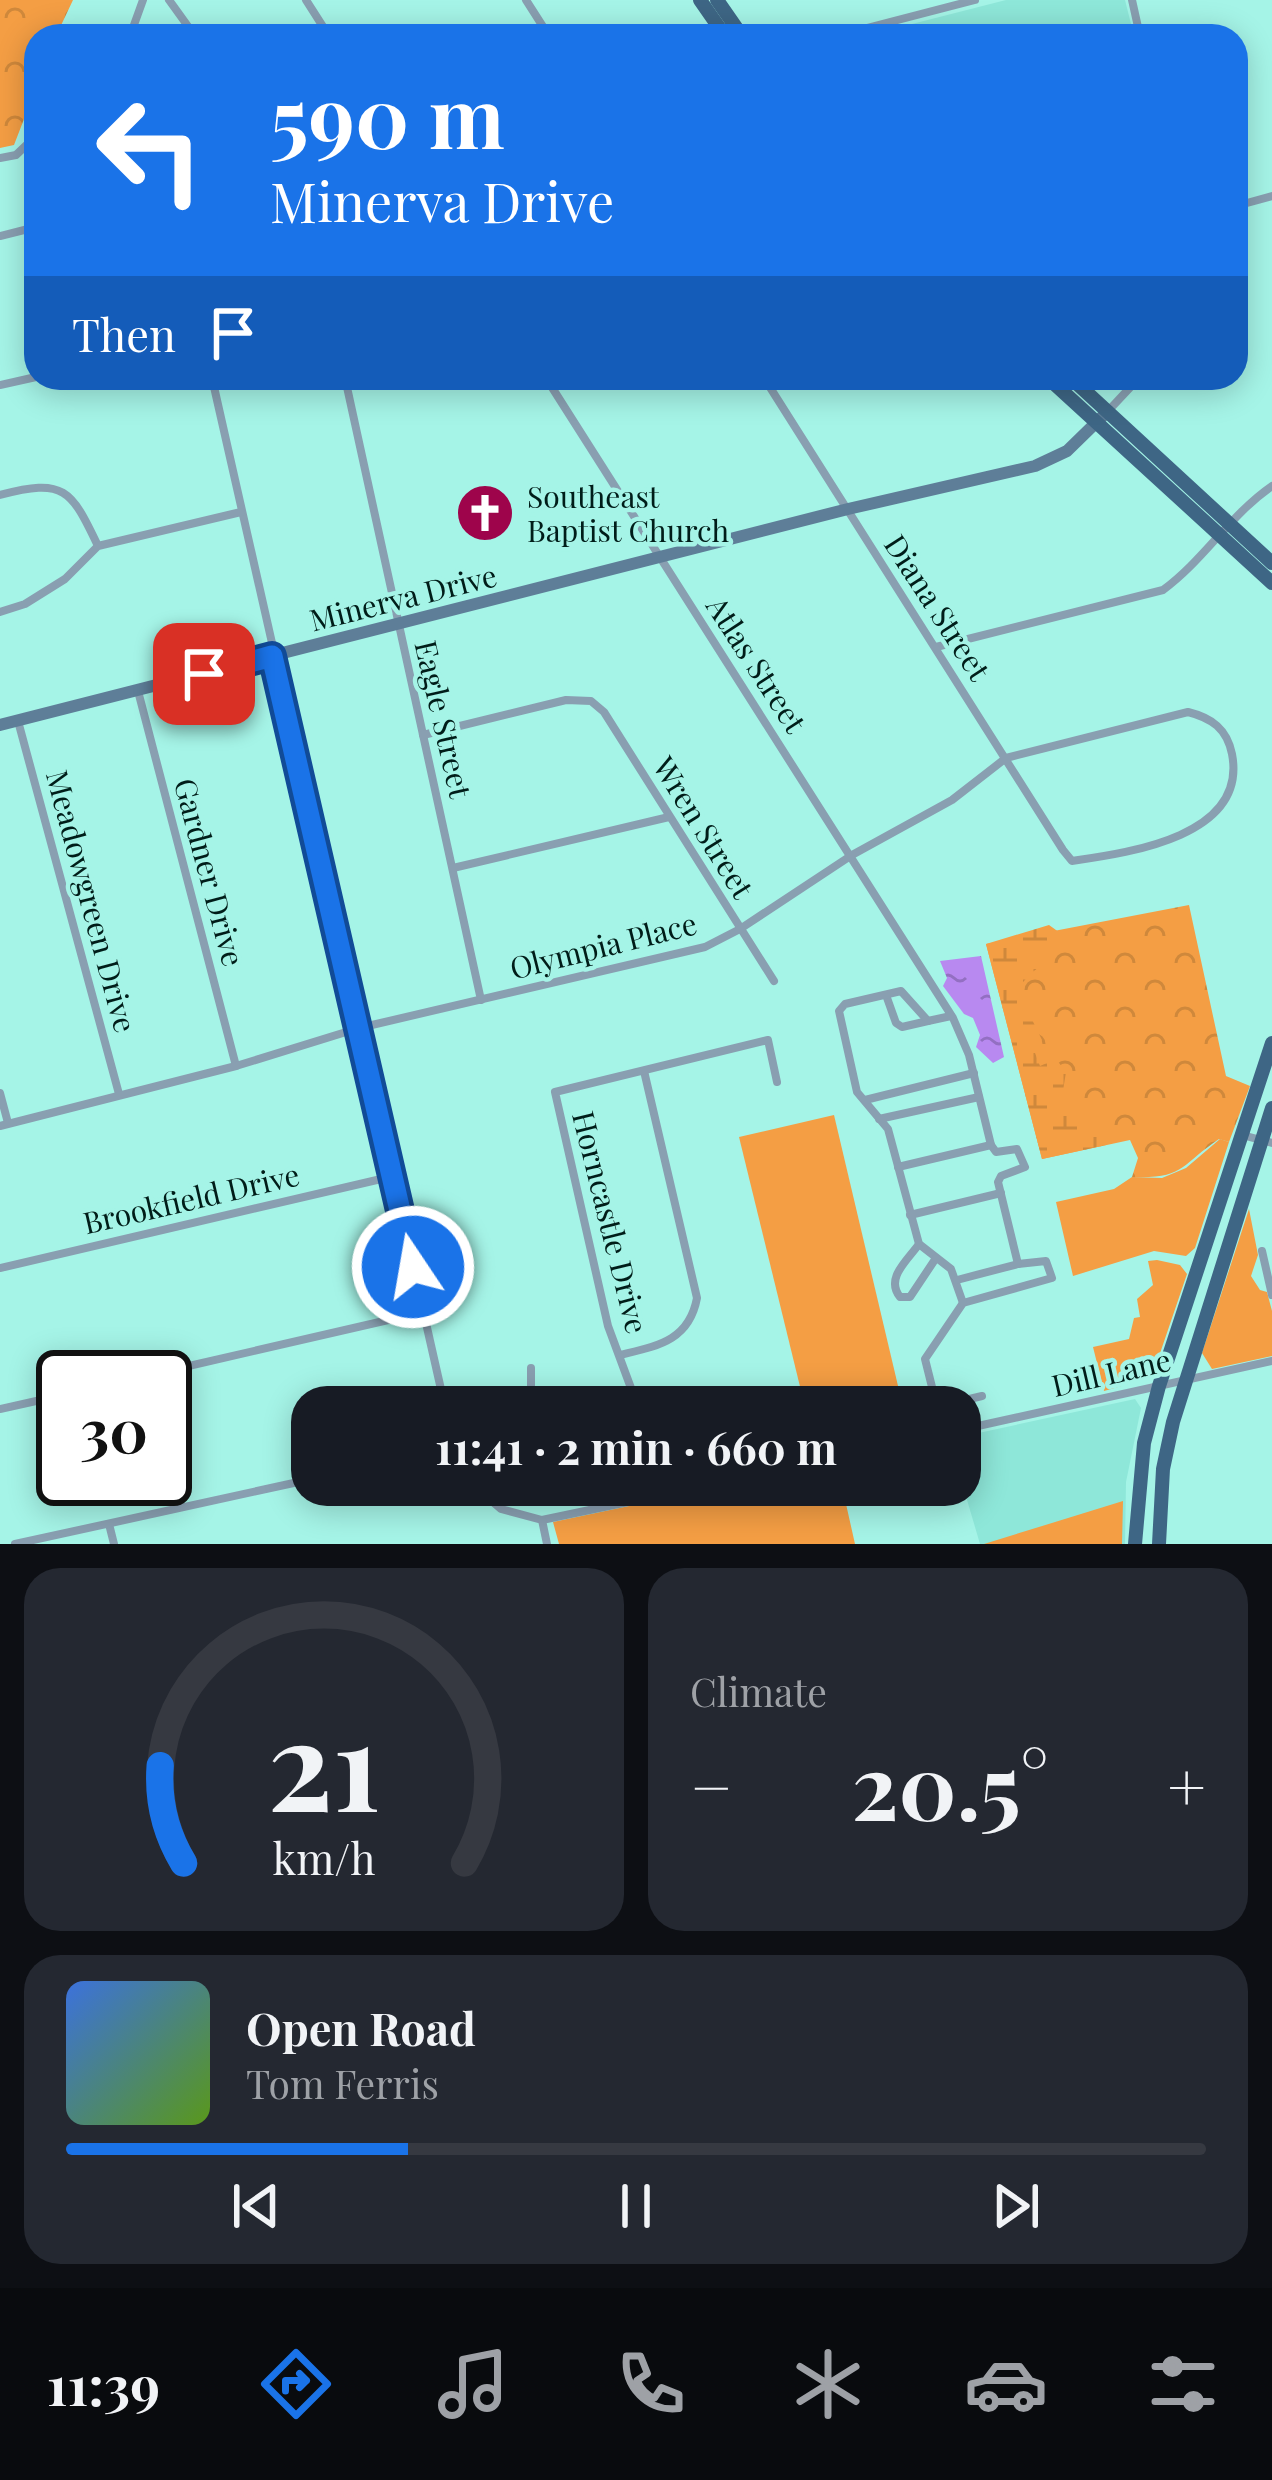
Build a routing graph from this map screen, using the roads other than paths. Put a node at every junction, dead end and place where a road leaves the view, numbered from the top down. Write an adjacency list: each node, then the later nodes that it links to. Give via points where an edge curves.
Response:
1 (968, 1): 2 (street)
2 (881, 24)
3 (215, 390): 14 (street)
4 (348, 390): 21 (street, Eagle Street)
5 (554, 390): 17 (street, Atlas Street)
6 (772, 390): 13 (street, Diana Street)
7 (1065, 390): 10 (main road)
8 (1081, 390): 10 (main road)
9 (1128, 390): 10 (street, Minerva Drive)
10 (1102, 417): 13 (street, Minerva Drive, via 1066,451 1035,466); 15 (main road)
11 (1272, 486): 15 (street)
12 (0, 495): 16 (street, via 56,486 77,501)
13 (848, 509): 17 (street, Minerva Drive); 22 (street, Diana Street)
14 (241, 512): 16 (street); 23 (street)
15 (1224, 528): 18 (main road); 19 (main road); 22 (street, via 1163,590)
16 (98, 546): 20 (street, via 65,579)
17 (660, 557): 21 (street, Minerva Drive); 30 (street, Atlas Street)
18 (1272, 563)
19 (1272, 583)
20 (0, 612)
21 (398, 623): 23 (street, Minerva Drive); 27 (street, Eagle Street)
22 (936, 647): 28 (street, Diana Street)
23 (272, 656): 24 (street, Minerva Drive); 39 (street)
24 (138, 691): 25 (street, Minerva Drive); 41 (street, Gardner Drive)
25 (18, 721): 26 (street, Minerva Drive); 46 (street, Meadowgreen Drive)
26 (0, 725)
27 (423, 735): 29 (street, Wren Street, via 591,701); 32 (street, Eagle Street)
28 (1006, 758): 30 (street, Olympia Place, via 952,800); 31 (street, Diana Street); 31 (street, Olympia Place, via 1188,712 1222,729 1232,782 1207,821 1176,839)
29 (670, 817): 32 (street); 33 (street, Wren Street)
30 (852, 855): 33 (street, Olympia Place); 37 (street, Atlas Street)
31 (1072, 861)
32 (452, 868): 36 (street, Eagle Street)
33 (740, 929): 34 (street, Wren Street); 36 (street, Olympia Place, via 705,947)
34 (774, 981)
35 (886, 995): 38 (street, via 901,991); 38 (street, via 902,1027); 48 (street, via 839,1011)
36 (481, 1000): 39 (street, Olympia Place)
37 (951, 1016): 38 (street); 43 (street, Atlas Street)
38 (928, 1021)
39 (359, 1028): 41 (street, Olympia Place); 56 (street)
40 (1272, 1042): 52 (main road)
41 (236, 1066): 46 (street, Olympia Place)
42 (644, 1071): 44 (street, Horncastle Drive, via 768,1040); 68 (street, via 698,1298 690,1323 671,1341); 68 (street, Horncastle Drive, via 554,1092)
43 (974, 1073): 47 (street, Atlas Street); 48 (street)
44 (777, 1082)
45 (0, 1093): 51 (street)
46 (119, 1094): 51 (street, Olympia Place)
47 (980, 1097): 50 (street); 54 (street, Atlas Street)
48 (864, 1101): 50 (street)
49 (1272, 1108): 53 (main road)
50 (879, 1119): 55 (street)
51 (4, 1125)
52 (1240, 1135): 53 (street); 77 (main road)
53 (1267, 1141): 72 (main road)
54 (991, 1144): 55 (street); 57 (street, via 996,1153 1021,1152 1024,1167 1001,1175)
55 (898, 1167): 58 (street)
56 (394, 1176): 63 (street, Brookfield Drive); 67 (street)
57 (1001, 1193): 58 (street); 62 (street)
58 (910, 1215): 59 (street)
59 (919, 1244): 61 (street); 61 (street, via 894,1276 900,1297 910,1297)
60 (1262, 1251): 65 (street)
61 (936, 1258): 64 (street)
62 (1018, 1264): 64 (street); 66 (street, via 1046,1261 1052,1278)
63 (0, 1268)
64 (956, 1280): 66 (street)
65 (1272, 1295)
66 (963, 1303): 76 (street, via 925,1359)
67 (423, 1312): 70 (street); 73 (street)
68 (620, 1355): 75 (street, Horncastle Drive)
69 (1272, 1360): 72 (street, Dill Lane)
70 (192, 1365)
71 (531, 1368): 74 (street)
72 (1184, 1380): 77 (street, Dill Lane); 90 (main road, via 1163,1469)
73 (440, 1386)
74 (531, 1386)
75 (631, 1386)
76 (931, 1386)
77 (1159, 1386): 80 (street, Dill Lane); 89 (main road, via 1144,1443)
78 (36, 1401): 79 (street)
79 (0, 1409)
80 (981, 1425)
81 (291, 1484): 85 (street)
82 (497, 1506): 84 (street)
83 (611, 1506): 84 (street)
84 (542, 1520): 88 (street)
85 (110, 1524): 86 (street); 87 (street)
86 (15, 1544)
87 (114, 1544)
88 (547, 1544)
89 (1135, 1544)
90 (1159, 1544)

